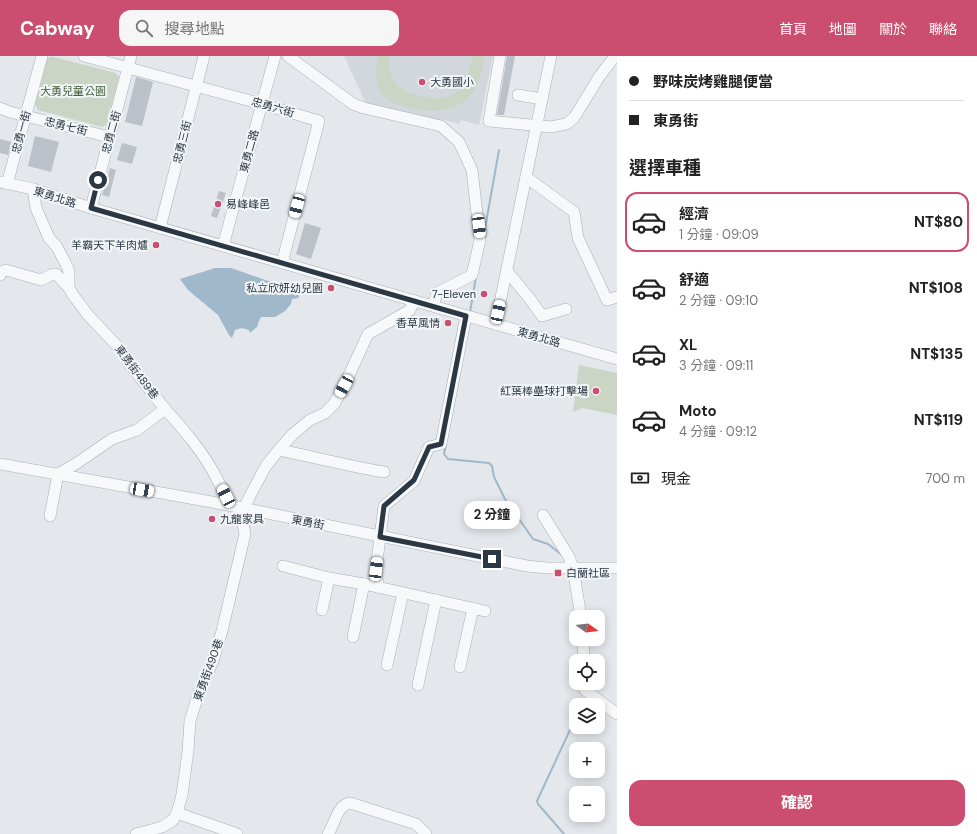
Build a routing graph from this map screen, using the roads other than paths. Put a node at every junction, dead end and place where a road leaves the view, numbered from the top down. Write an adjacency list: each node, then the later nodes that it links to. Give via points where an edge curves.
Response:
1 (42, 56): 16 (street, 忠勇一街)
2 (84, 56): 10 (street, 忠勇六街)
3 (131, 56): 10 (street, 忠勇二街)
4 (204, 56): 11 (street, 忠勇三街)
5 (275, 56): 14 (street, 東勇二路)
6 (288, 56): 31 (street, via 353,104 441,126 459,142 472,170 480,240 472,275 437,293)
7 (500, 56): 17 (street, via 489,121)
8 (551, 56): 13 (street)
9 (615, 56): 17 (street, via 598,77 574,118 560,126)
10 (128, 68): 11 (street, 忠勇六街); 18 (street, 忠勇二街)
11 (196, 86): 14 (street, 忠勇六街); 23 (street, 忠勇三街)
12 (518, 95): 13 (street)
13 (542, 99): 17 (street)
14 (262, 104): 24 (street, 東勇二路); 25 (street, 忠勇六街, via 319,121)
15 (0, 108): 16 (street, 忠勇七街)
16 (26, 116): 18 (street, 忠勇七街); 20 (street, 忠勇一街)
17 (537, 126): 19 (street)
18 (110, 137): 22 (street, 忠勇二街)
19 (526, 177): 26 (street); 29 (street, via 574,212 578,238 607,300)
20 (4, 183): 21 (street, 東勇北路)
21 (33, 189): 22 (street, 東勇北路); 28 (street, 東勇街489巷, via 36,208 49,238 68,268)
22 (91, 208): 23 (street, 東勇北路)
23 (160, 228): 24 (street, 東勇北路)
24 (223, 246): 25 (street, 東勇北路)
25 (282, 263): 30 (street, 東勇北路)
26 (507, 271): 32 (street, via 542,316); 34 (street)
27 (0, 275): 28 (street, via 6,270 41,280 56,274)
28 (69, 288): 36 (street, 東勇街489巷, via 80,306 122,351)
29 (617, 297)
30 (414, 301): 31 (street, 東勇北路); 37 (street, via 410,310 368,334 334,404 293,434)
31 (433, 306): 33 (street, 東勇北路)
32 (566, 308)
33 (469, 316): 34 (street, 東勇北路); 45 (street, via 441,444 429,447 414,480 384,506)
34 (495, 324): 35 (street, 東勇北路)
35 (617, 359)
36 (165, 409): 40 (street, 東勇街489巷, via 137,430 112,439); 41 (street, via 210,464)
37 (279, 450): 39 (street); 42 (street, via 266,466)
38 (0, 464): 40 (street, 東勇街)
39 (384, 472)
40 (58, 474): 41 (street, 東勇街); 44 (street)
41 (228, 505): 42 (street, 東勇街)
42 (244, 509): 45 (street, 東勇街); 64 (street, 東勇街490巷, via 241,514 245,534 222,631 190,720 182,795)
43 (542, 515): 47 (street, via 569,557)
44 (50, 516)
45 (380, 537): 47 (street, 東勇街, via 527,566); 51 (street, via 376,569)
46 (283, 566): 49 (street)
47 (573, 568): 48 (street, 東勇街); 56 (street)
48 (617, 568)
49 (329, 578): 50 (street); 55 (street)
50 (364, 584): 51 (street); 58 (street)
51 (378, 587): 52 (street)
52 (403, 593): 53 (street); 59 (street)
53 (436, 600): 54 (street); 61 (street)
54 (473, 608): 57 (street); 60 (street)
55 (322, 610)
56 (581, 610)
57 (486, 611)
58 (353, 637)
59 (387, 665)
60 (460, 668)
61 (418, 685)
62 (585, 690): 63 (street)
63 (617, 714)
64 (177, 813): 65 (street); 67 (street)
65 (162, 830): 66 (street)
66 (136, 834)
67 (237, 834)
68 (328, 834): 69 (street, via 339,811 350,802 416,824)
69 (426, 834)

